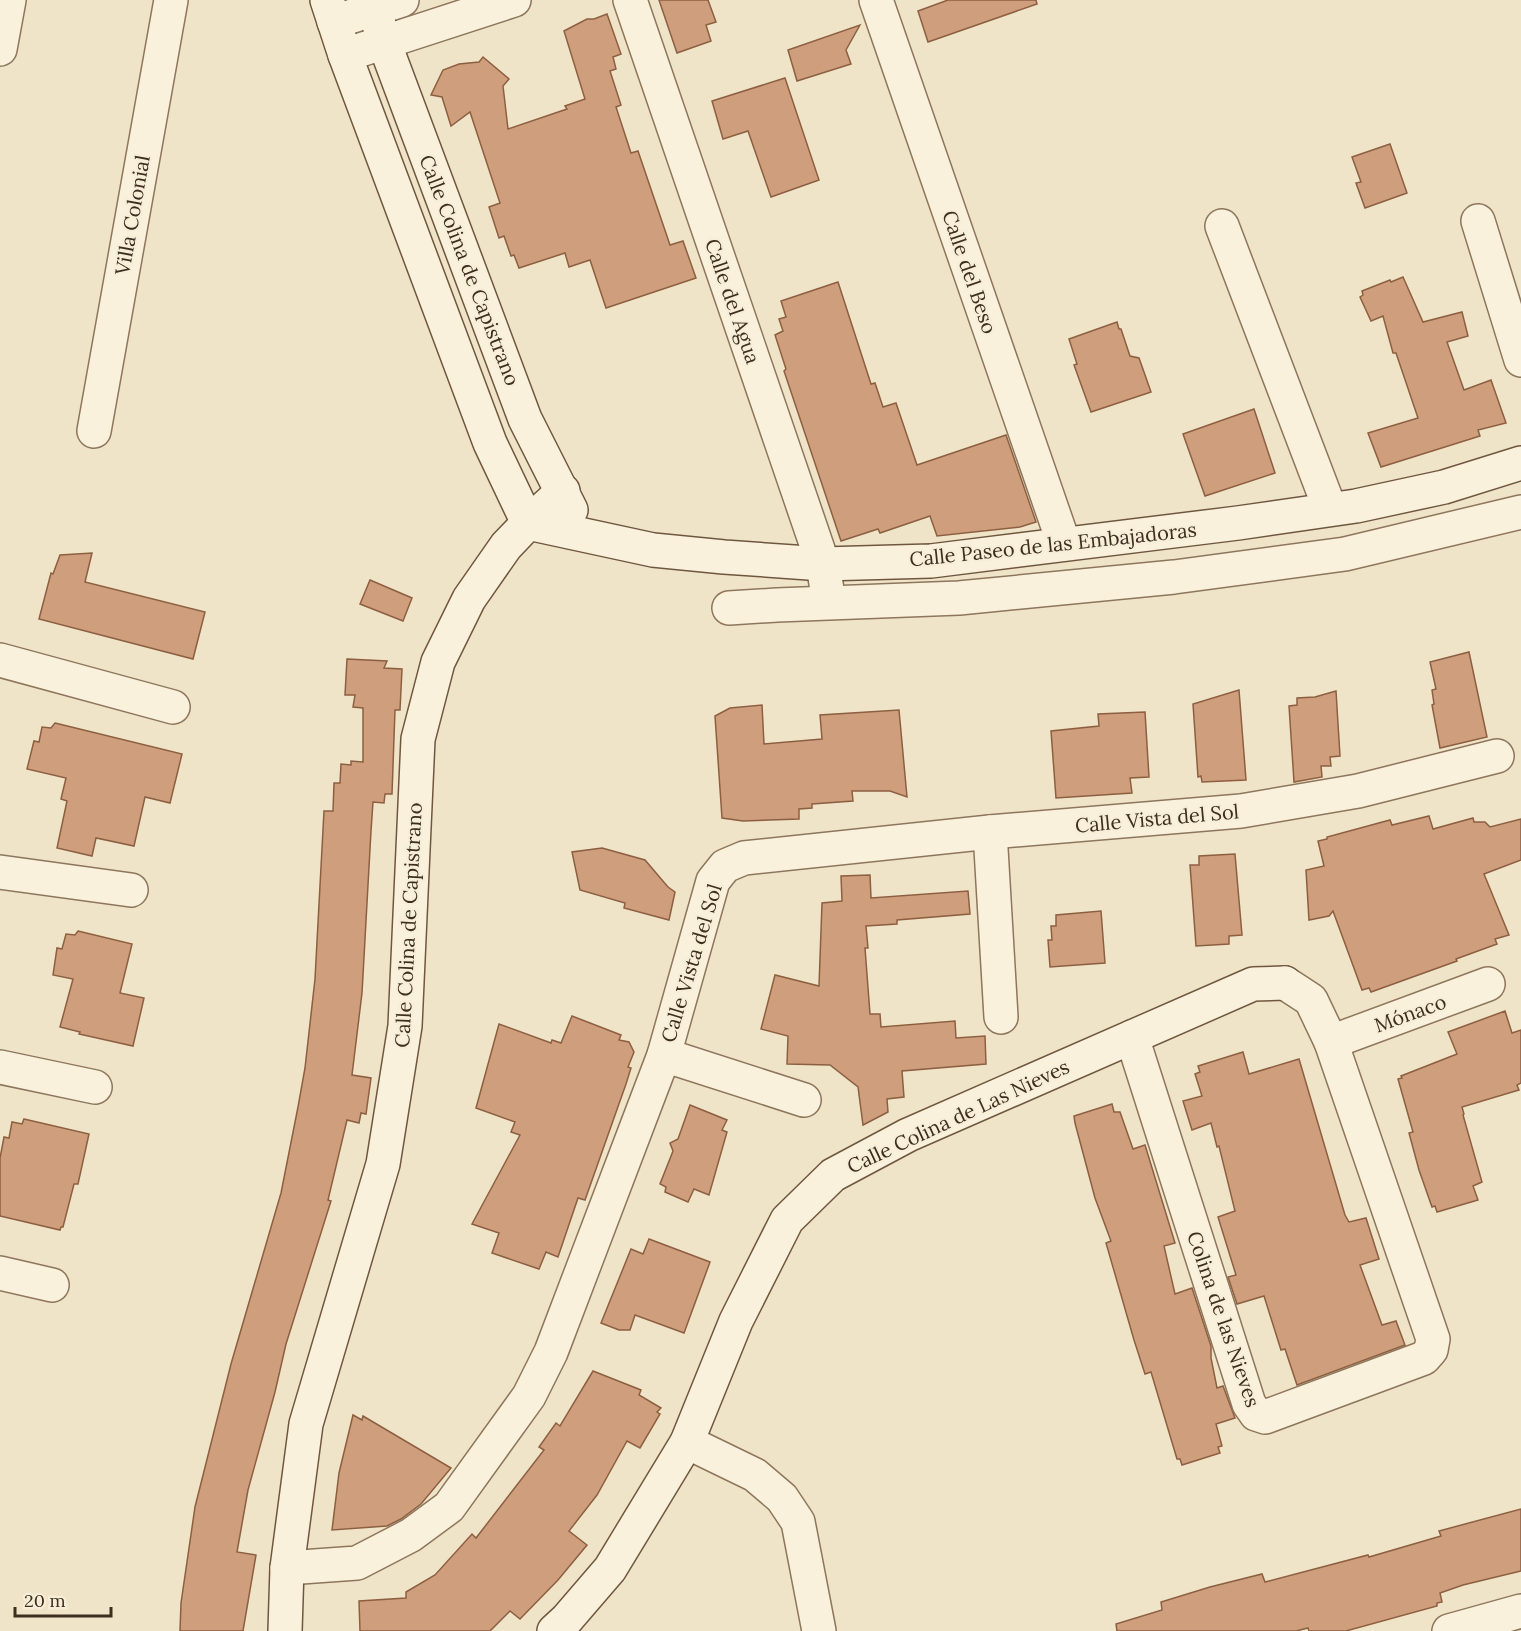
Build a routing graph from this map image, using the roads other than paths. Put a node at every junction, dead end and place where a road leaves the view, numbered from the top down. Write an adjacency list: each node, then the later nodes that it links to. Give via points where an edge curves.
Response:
1 (9, 0): 9 (street)
2 (171, 0): 14 (street, Villa Colonial)
3 (514, 0): 8 (street)
4 (630, 0): 22 (street, Calle del Agua)
5 (876, 0): 21 (street, Calle del Beso)
6 (383, 3): 7 (street); 8 (street, Calle Colina de Capistrano)
7 (331, 11): 10 (street, Calle Colina de Capistrano)
8 (384, 42): 10 (street); 16 (street, Calle Colina de Capistrano, via 525,419)
9 (0, 50)
10 (345, 55): 19 (street, Calle Colina de Capistrano, via 490,443)
11 (1478, 221): 13 (street)
12 (1222, 226): 17 (street)
13 (1521, 360)
14 (94, 430)
15 (1521, 463): 17 (street, Calle Paseo de las Embajadoras, via 1444,487)
16 (563, 491): 19 (street, Calle Colina de Capistrano); 20 (street)
17 (1330, 509): 21 (street, Calle Paseo de las Embajadoras)
18 (1521, 512): 23 (street, via 1345,554 1174,577 960,598)
19 (528, 523): 20 (street, Calle Paseo de las Embajadoras); 43 (street, Calle Colina de Capistrano, via 506,546 469,599 438,662 418,739 405,1026 383,1164 306,1424)
20 (581, 533): 22 (street, Calle Paseo de las Embajadoras, via 653,550)
21 (1064, 544): 22 (street, Calle Paseo de las Embajadoras, via 931,561)
22 (824, 564): 23 (street, Calle del Agua)
23 (829, 604): 24 (street)
24 (729, 608)
25 (0, 660): 26 (street)
26 (173, 707)
27 (1497, 756): 28 (street, Calle Vista del Sol, via 1359,791 1264,807)
28 (990, 832): 33 (street); 36 (street, Calle Vista del Sol, via 744,858 725,866 713,881)
29 (0, 872): 30 (street)
30 (130, 890)
31 (1285, 983): 34 (street, Calle Colina de Las Nieves, via 1253,984); 35 (street, Colina de las Nieves, via 1311,1000)
32 (1488, 984): 35 (street, Mónaco)
33 (1001, 1017)
34 (1132, 1037): 35 (street, Colina de las Nieves, via 1249,1404 1256,1414 1265,1417 1424,1358 1431,1350 1432,1339); 42 (street, Calle Colina de Las Nieves, via 908,1135 833,1174 787,1220 735,1321)
35 (1331, 1042)
36 (664, 1055): 39 (street); 43 (street, Calle Vista del Sol, via 551,1352 529,1396 449,1507 411,1535 357,1563)
37 (0, 1067): 38 (street)
38 (95, 1087)
39 (804, 1100)
40 (0, 1273): 41 (street)
41 (51, 1285)
42 (687, 1442): 46 (street, Calle Colina de Las Nieves, via 610,1569); 47 (street, via 755,1475 782,1498 798,1522)
43 (287, 1568): 45 (street, Calle Colina de Capistrano)
44 (1521, 1611): 48 (street)
45 (285, 1631)
46 (554, 1631)
47 (819, 1631)
48 (1449, 1631)

